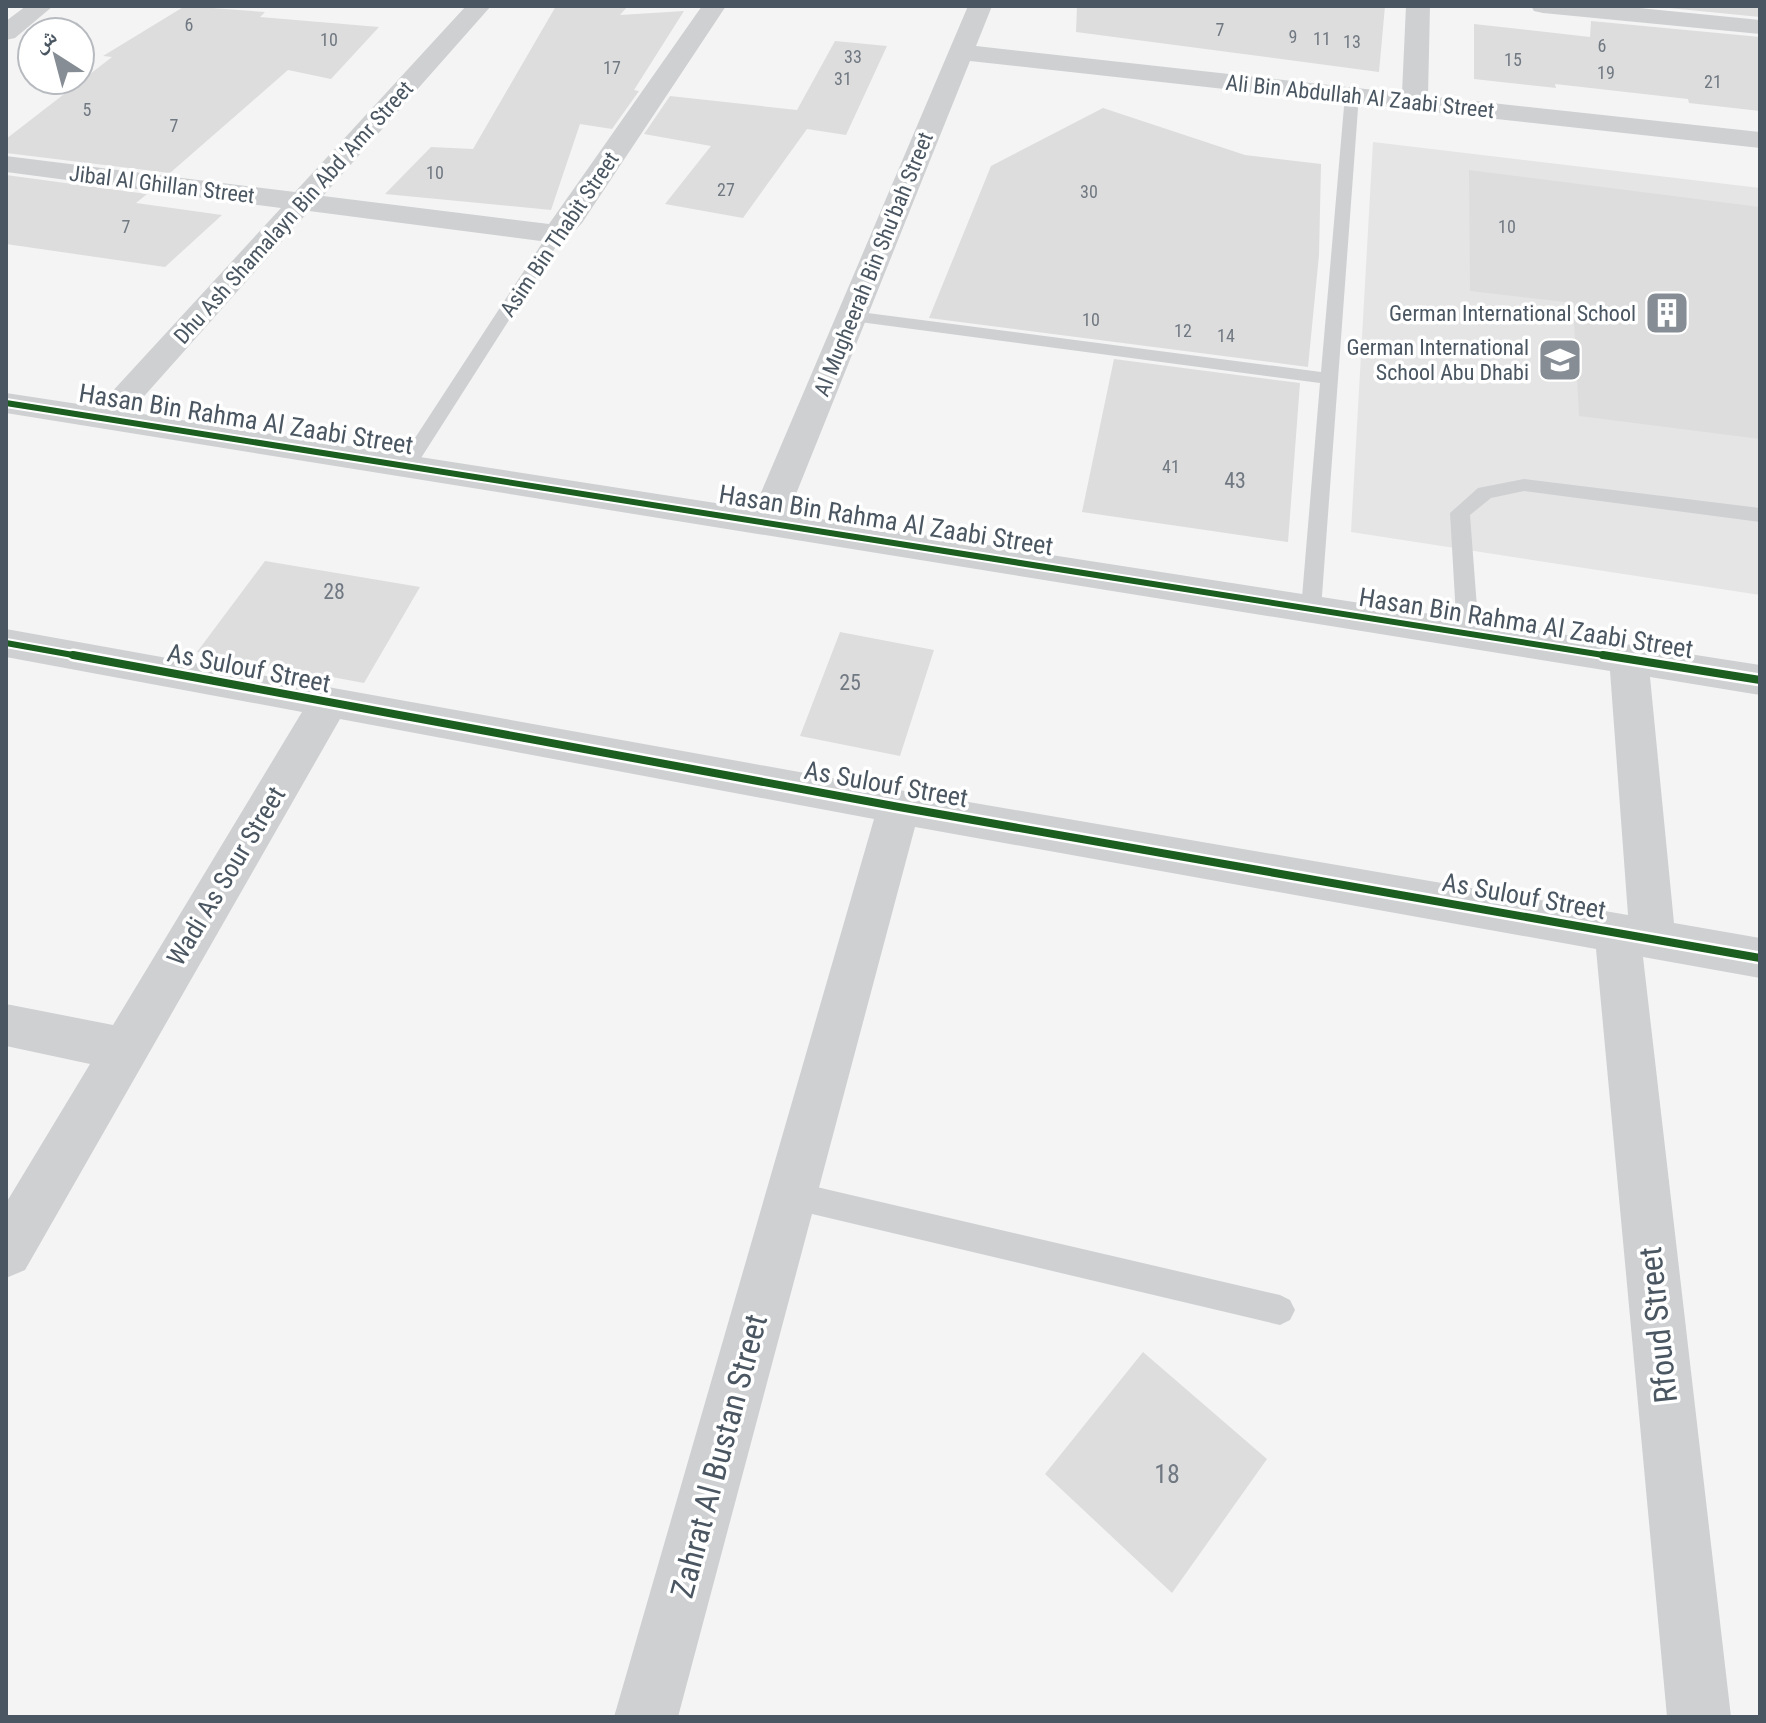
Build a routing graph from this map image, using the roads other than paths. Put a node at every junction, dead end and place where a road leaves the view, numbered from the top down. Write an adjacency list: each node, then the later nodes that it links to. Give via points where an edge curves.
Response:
1 (41, 6): 8 (street)
2 (479, 6): 14 (street, Dhu Ash Shamalayn Bin Abd 'Amr Street)
3 (714, 6): 15 (street, Asim Bin Thabit Street)
4 (980, 6): 9 (street, Al Mugheerah Bin Shu'bah Street)
5 (1418, 6): 11 (street)
6 (1543, 6): 7 (street)
7 (1760, 27)
8 (6, 33)
9 (960, 52): 10 (street, Ali Bin Abdullah Al Zaabi Street); 16 (street, Al Mugheerah Bin Shu'bah Street)
10 (1352, 95): 11 (street, Ali Bin Abdullah Al Zaabi Street); 17 (lane)
11 (1415, 102): 12 (street, Ali Bin Abdullah Al Zaabi Street)
12 (1760, 140)
13 (6, 164): 14 (street, Jibal Al Ghillan Street)
14 (301, 203): 15 (street, Jibal Al Ghillan Street); 19 (street, Dhu Ash Shamalayn Bin Abd 'Amr Street)
15 (556, 234): 20 (lane, Asim Bin Thabit Street)
16 (852, 316): 17 (lane); 22 (street, Al Mugheerah Bin Shu'bah Street)
17 (1329, 379): 23 (lane)
18 (6, 403): 19 (street, Hasan Bin Rahma Al Zaabi Street)
19 (107, 417): 20 (street, Hasan Bin Rahma Al Zaabi Street)
20 (407, 465): 22 (street, Hasan Bin Rahma Al Zaabi Street)
21 (1760, 515): 24 (lane, via 1524,485 1485,493 1460,513)
22 (767, 521): 23 (street, Hasan Bin Rahma Al Zaabi Street)
23 (1311, 609): 24 (street, Hasan Bin Rahma Al Zaabi Street)
24 (1468, 634): 26 (street, Hasan Bin Rahma Al Zaabi Street)
25 (6, 643): 28 (street, As Sulouf Street)
26 (1629, 660): 27 (street, Hasan Bin Rahma Al Zaabi Street); 30 (street, Rfoud Street)
27 (1760, 680)
28 (328, 704): 29 (street, As Sulouf Street); 33 (street, Wadi As Sour Street)
29 (899, 807): 30 (street, As Sulouf Street); 34 (street, Zahrat Al Bustan Street)
30 (1635, 936): 31 (street, As Sulouf Street); 38 (street, Rfoud Street)
31 (1760, 958)
32 (6, 1025): 33 (street)
33 (124, 1049): 35 (street, Wadi As Sour Street)
34 (791, 1195): 36 (lane); 37 (street, Zahrat Al Bustan Street)
35 (6, 1252)
36 (1280, 1310)
37 (646, 1717)
38 (1699, 1717)

